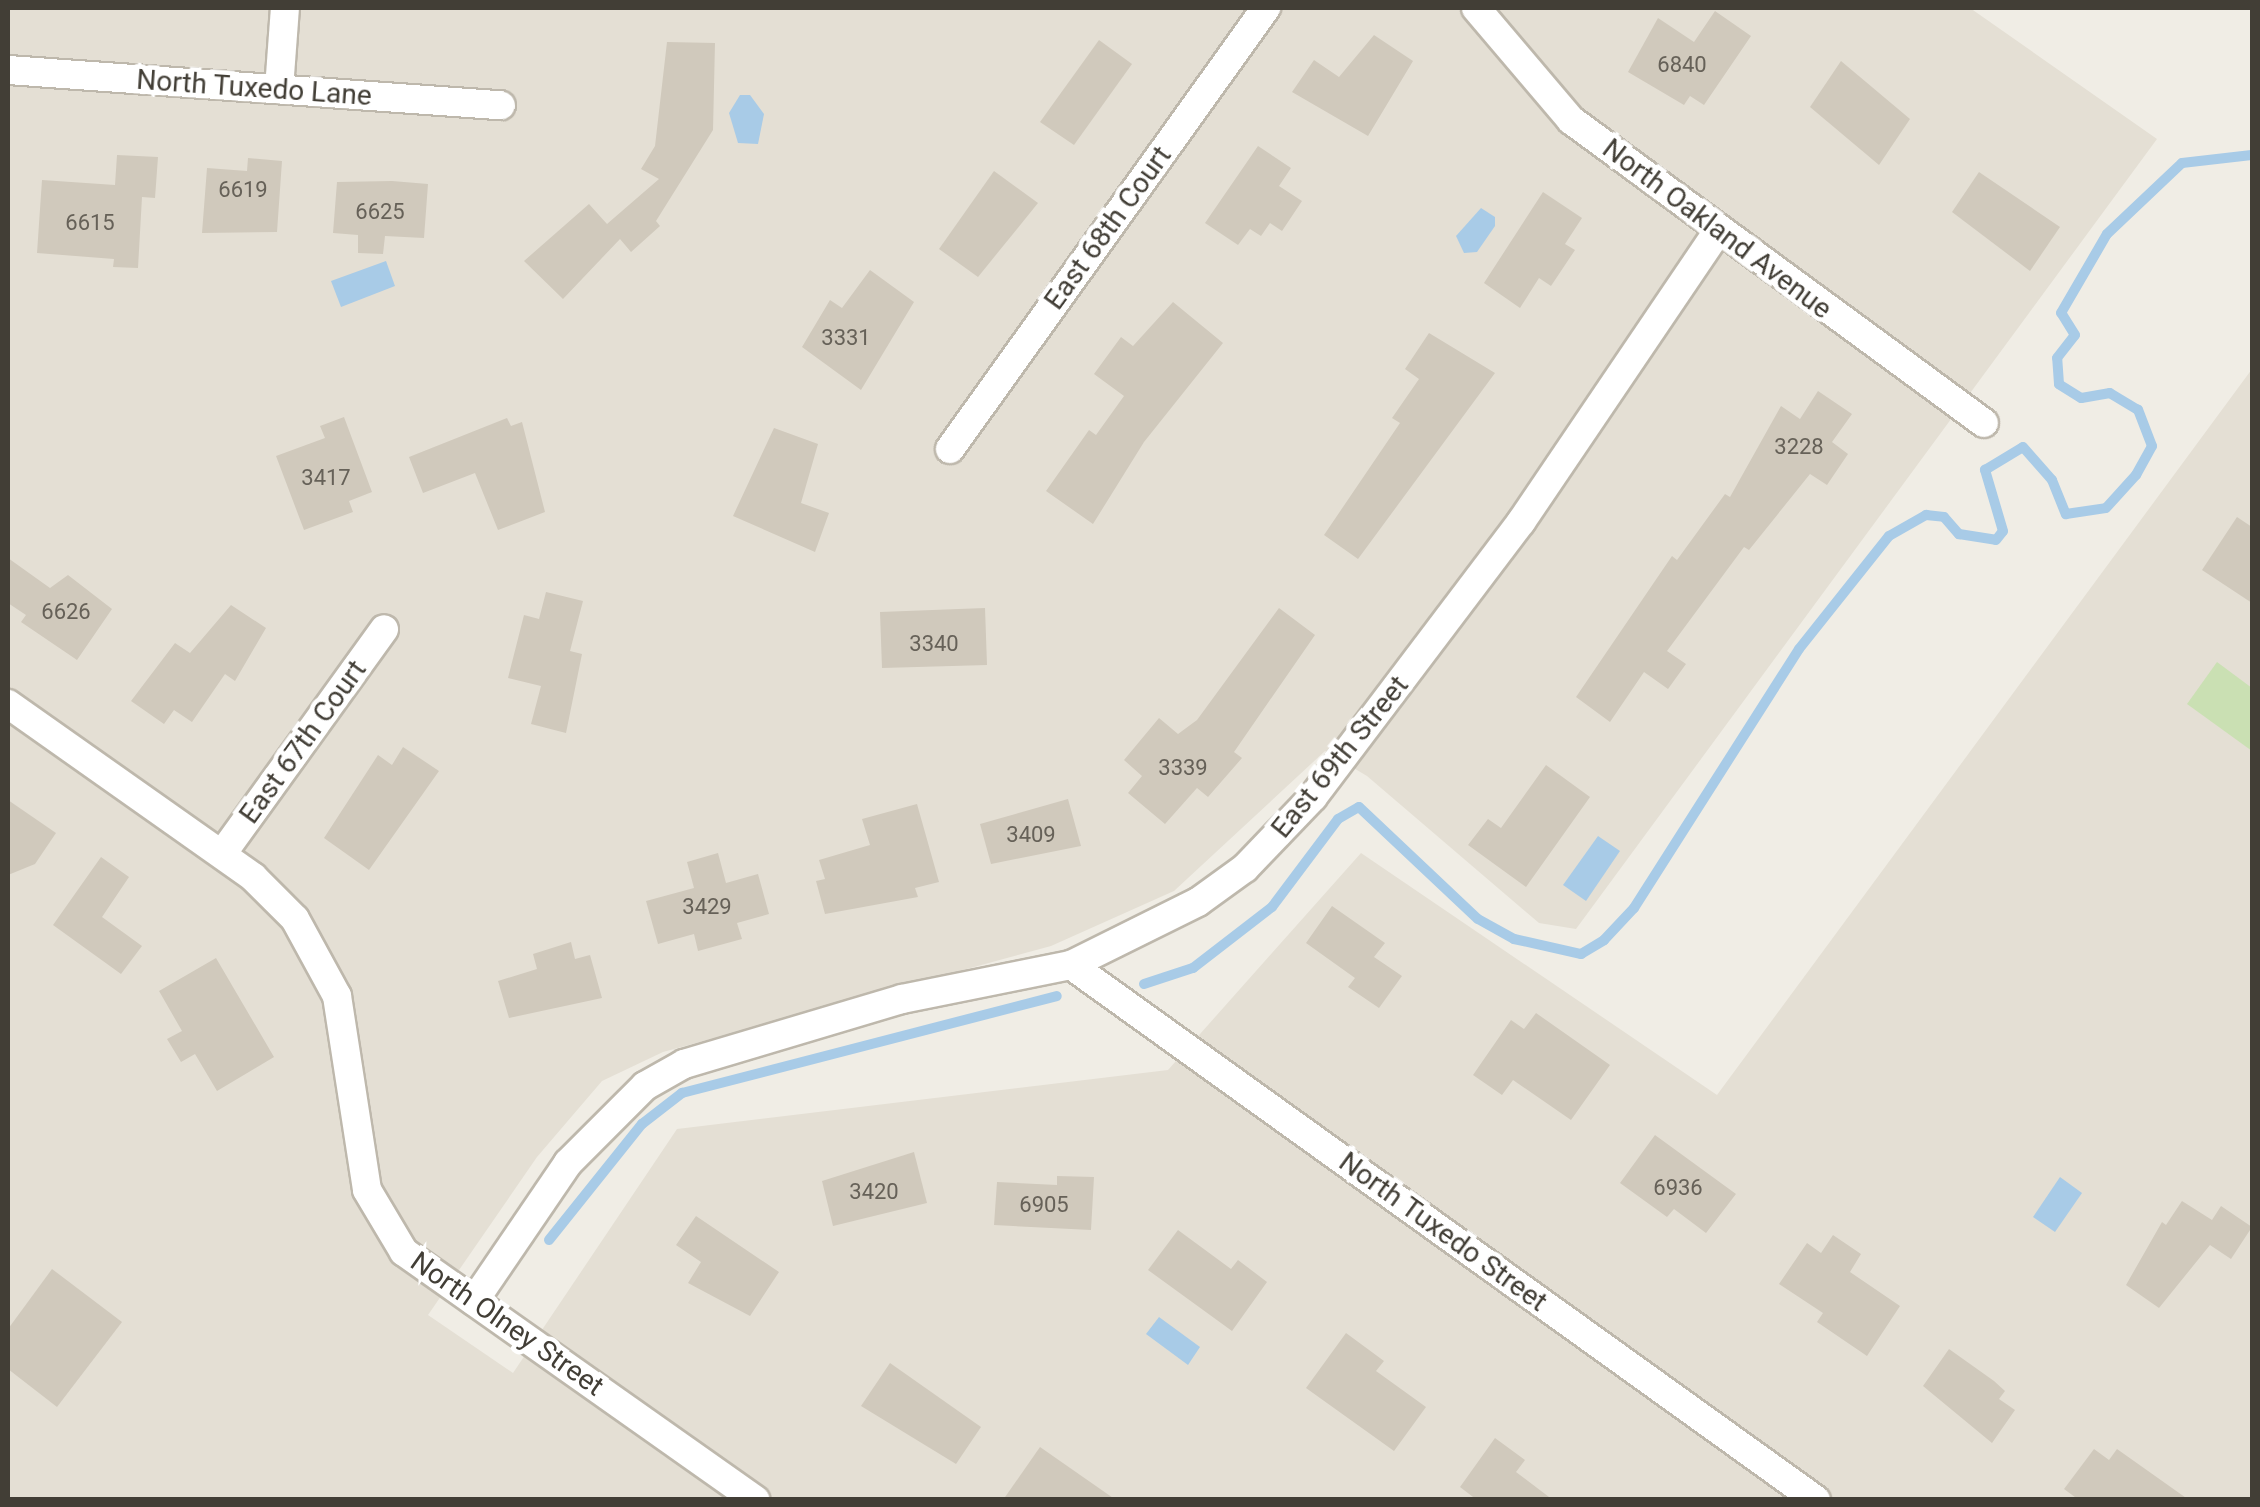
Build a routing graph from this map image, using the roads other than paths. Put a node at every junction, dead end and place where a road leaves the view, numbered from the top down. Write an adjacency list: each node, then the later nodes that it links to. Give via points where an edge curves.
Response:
1 (285, 8): 5 (street)
2 (1266, 8): 9 (street, East 68th Court)
3 (1476, 8): 7 (street, North Oakland Avenue, via 1556,107)
4 (8, 70): 5 (street, North Tuxedo Lane)
5 (279, 89): 6 (street, North Tuxedo Lane)
6 (502, 105)
7 (1717, 232): 8 (street, North Oakland Avenue); 13 (street, East 69th Street, via 1521,522 1300,811 1245,868 1198,902)
8 (1984, 423)
9 (950, 449)
10 (384, 629): 12 (street, East 67th Court)
11 (8, 704): 12 (street, North Olney Street)
12 (222, 854): 14 (street, North Olney Street, via 296,919 332,982 364,1178 382,1224 413,1260)
13 (1071, 965): 14 (street, East 69th Street, via 902,999 684,1064 645,1086 594,1133); 16 (street, North Tuxedo Street)
14 (474, 1301): 15 (street, North Olney Street)
15 (756, 1500)
16 (1816, 1500)

